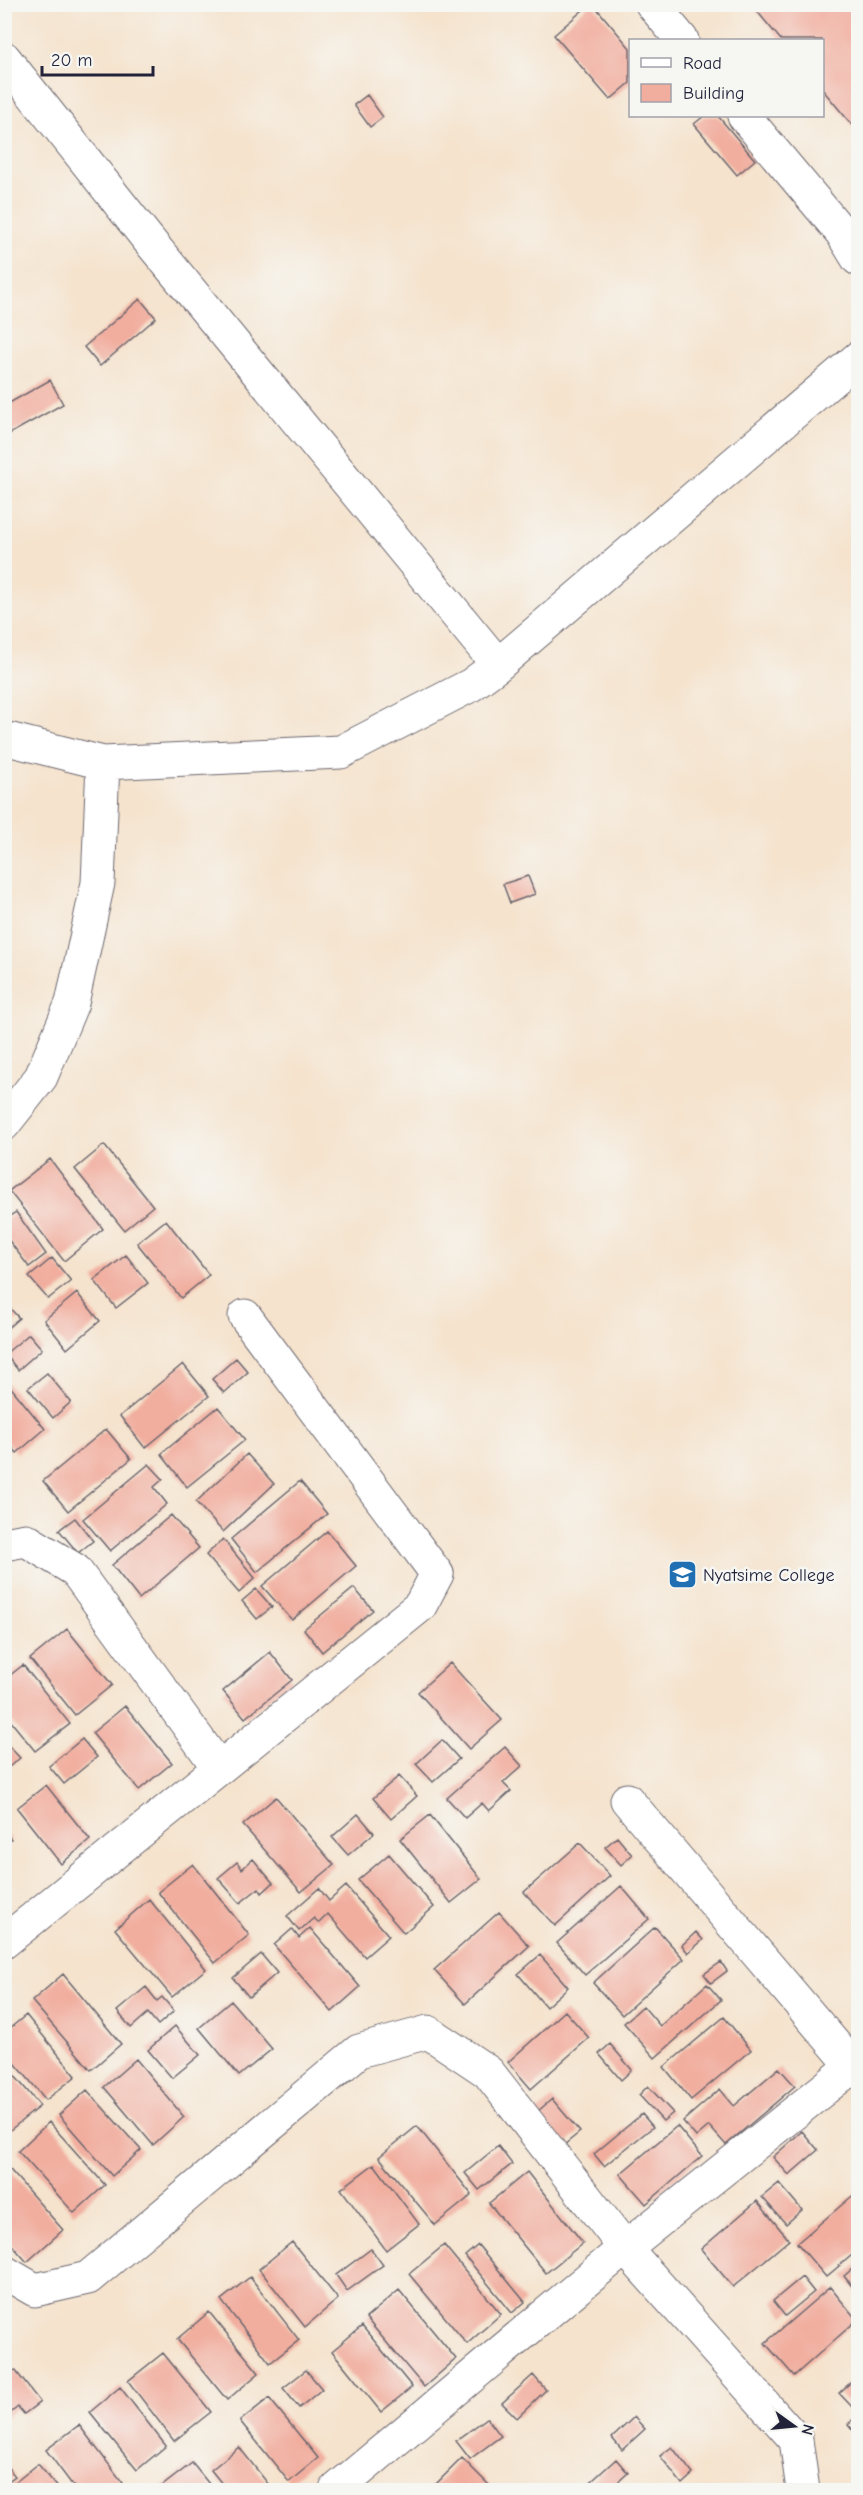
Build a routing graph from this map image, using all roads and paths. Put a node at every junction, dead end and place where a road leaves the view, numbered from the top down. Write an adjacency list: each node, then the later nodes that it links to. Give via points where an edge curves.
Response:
1 (652, 4): 2 (street)
2 (681, 39)
3 (4, 58): 7 (street)
4 (745, 117): 5 (street, via 843,233)
5 (858, 259)
6 (858, 358): 7 (street)
7 (498, 665): 9 (street, via 471,685 341,752)
8 (4, 738): 9 (street)
9 (104, 763): 10 (street, via 98,883 72,1003 41,1077)
10 (4, 1124)
11 (245, 1316): 13 (street, via 437,1574 420,1606)
12 (4, 1544): 13 (street, via 26,1540 75,1570)
13 (219, 1768): 15 (street)
14 (627, 1800): 16 (street)
15 (4, 1942)
16 (856, 2069): 17 (street)
17 (625, 2248): 18 (street, via 488,2072 428,2032 359,2051 88,2278 34,2289); 19 (street); 20 (street, via 796,2440)
18 (4, 2272)
19 (336, 2490)
20 (803, 2490)

